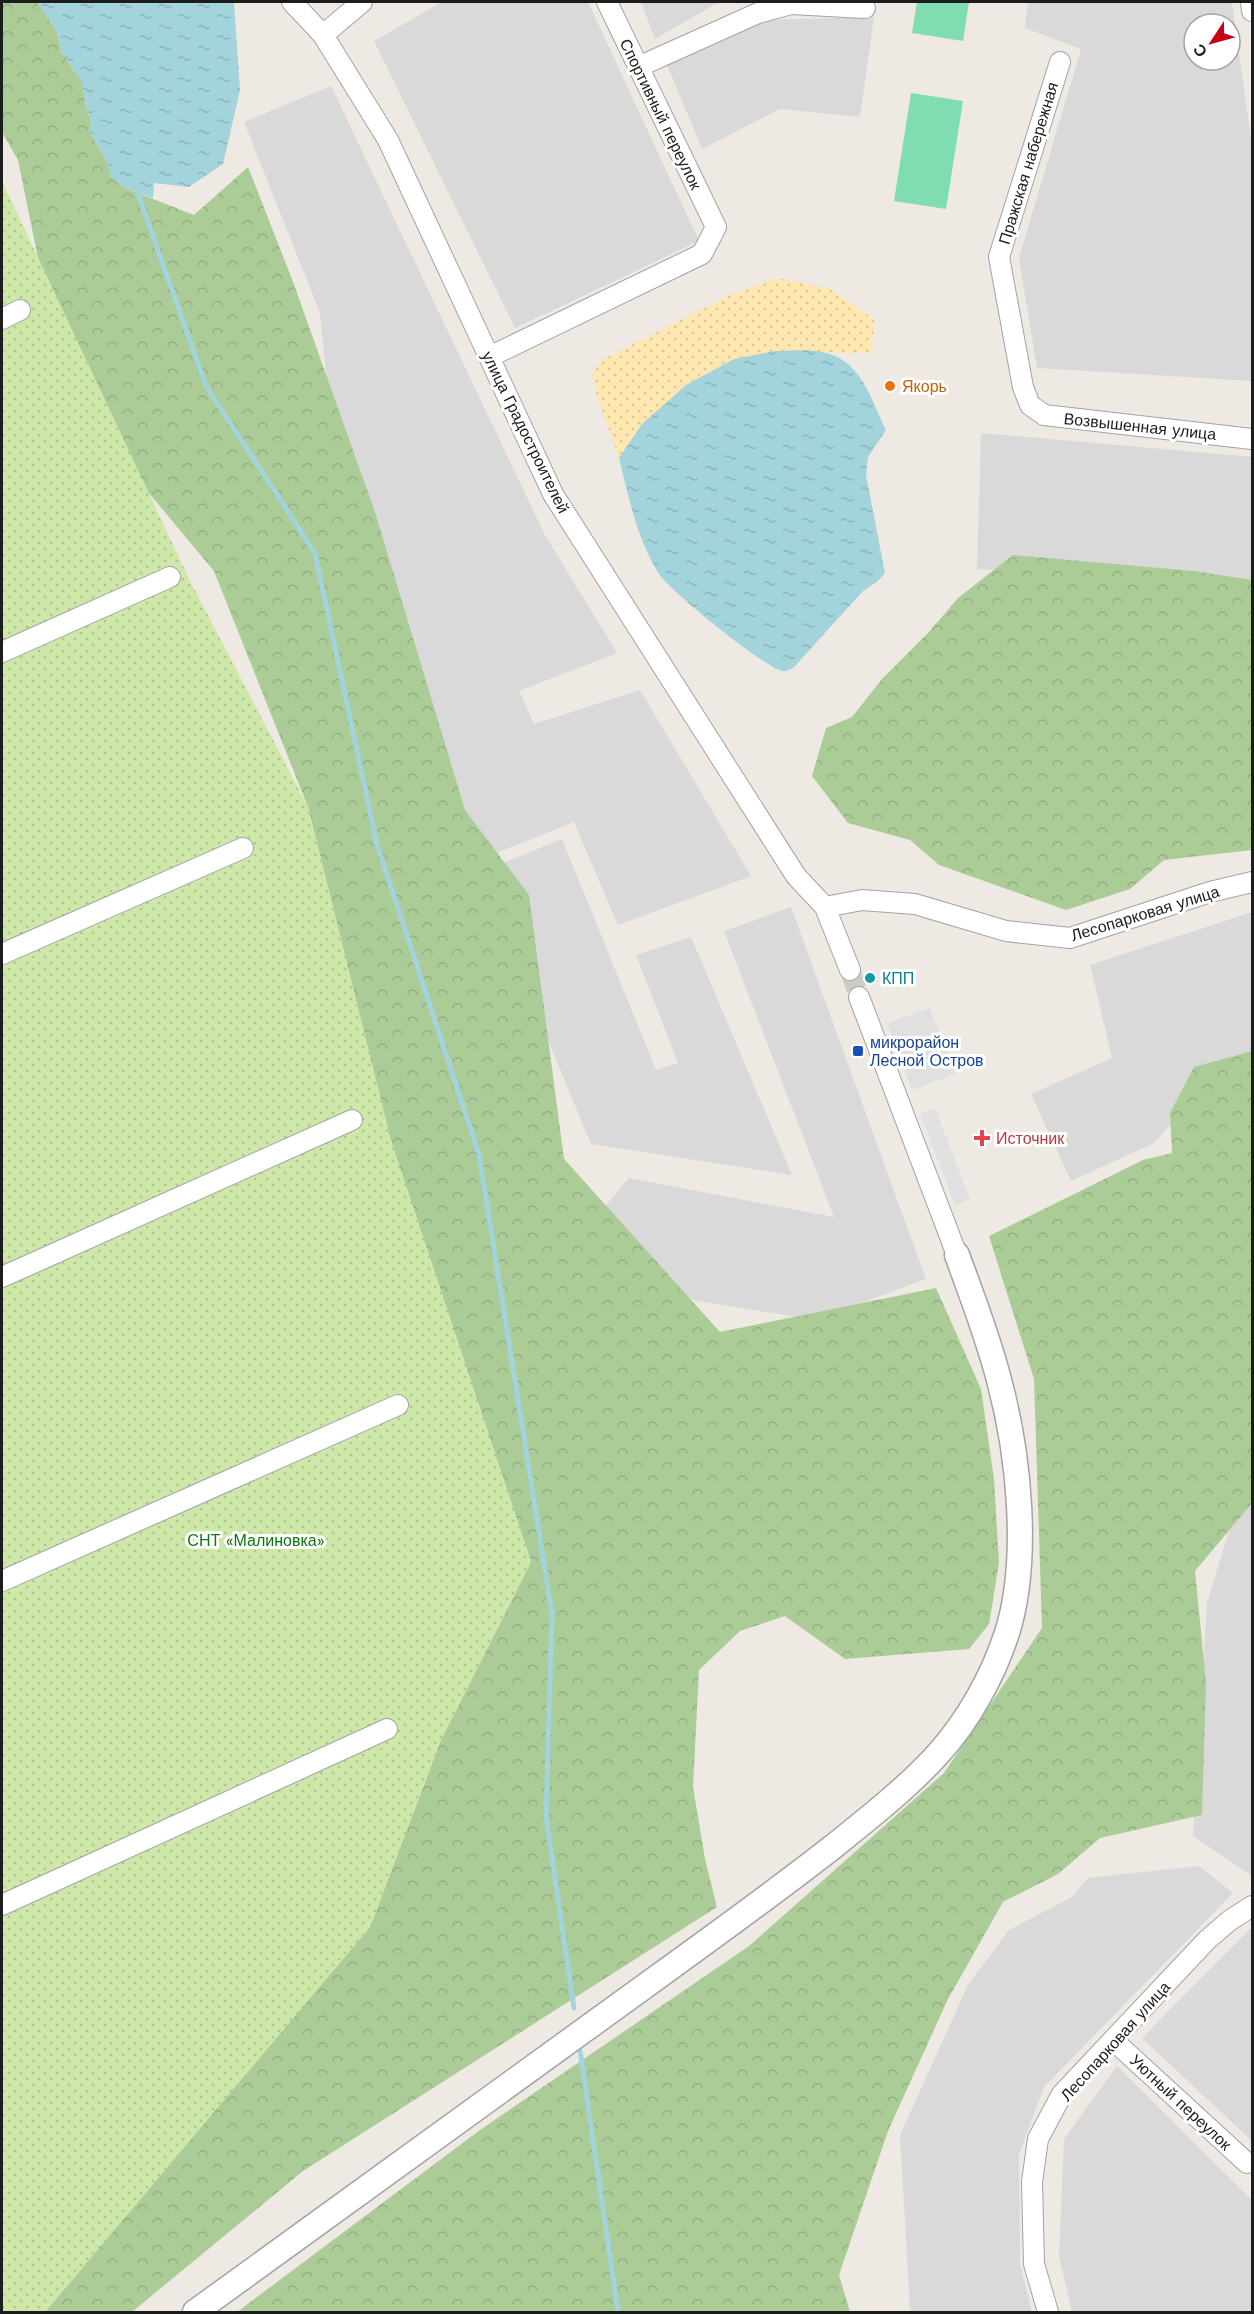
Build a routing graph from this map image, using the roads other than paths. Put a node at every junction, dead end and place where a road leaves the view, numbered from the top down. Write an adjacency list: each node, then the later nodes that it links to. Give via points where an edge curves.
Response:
1 (292, 2): 7 (street, улица Градостроителей)
2 (362, 2): 7 (street)
3 (608, 2): 9 (street, Спортивный переулок)
4 (1251, 2): 6 (street)
5 (865, 8): 9 (street, via 791,4 758,13)
6 (1252, 11)
7 (322, 35): 12 (street, улица Градостроителей, via 387,140)
8 (1060, 62): 13 (street, Пражская набережная, via 999,257 1023,387)
9 (638, 67): 12 (street, Спортивный переулок, via 716,227 702,254)
10 (20, 310): 11 (street)
11 (2, 319)
12 (489, 357): 19 (street, улица Градостроителей, via 553,494 796,876)
13 (1030, 405): 14 (street, Возвышенная улица, via 1044,416)
14 (1252, 439)
15 (170, 577): 16 (street)
16 (2, 652)
17 (243, 848): 20 (street)
18 (1252, 882): 19 (street, Лесопарковая улица, via 1070,938 1006,931 915,904 862,900)
19 (825, 907): 21 (street)
20 (2, 954)
21 (850, 970)
22 (859, 997): 24 (street)
23 (352, 1120): 25 (street)
24 (957, 1255): 33 (street, via 1000,1384 1014,1464 1020,1553 1014,1605 1001,1648 988,1680 956,1730 905,1786 776,1891)
25 (2, 1277)
26 (398, 1405): 27 (street)
27 (2, 1581)
28 (387, 1729): 29 (street)
29 (2, 1905)
30 (1252, 1906): 31 (street, Лесопарковая улица, via 1207,1941)
31 (1114, 2041): 32 (street, Уютный переулок); 34 (street, Лесопарковая улица, via 1062,2094 1038,2139 1032,2182 1034,2264)
32 (1247, 2163)
33 (195, 2313)
34 (1048, 2313)

